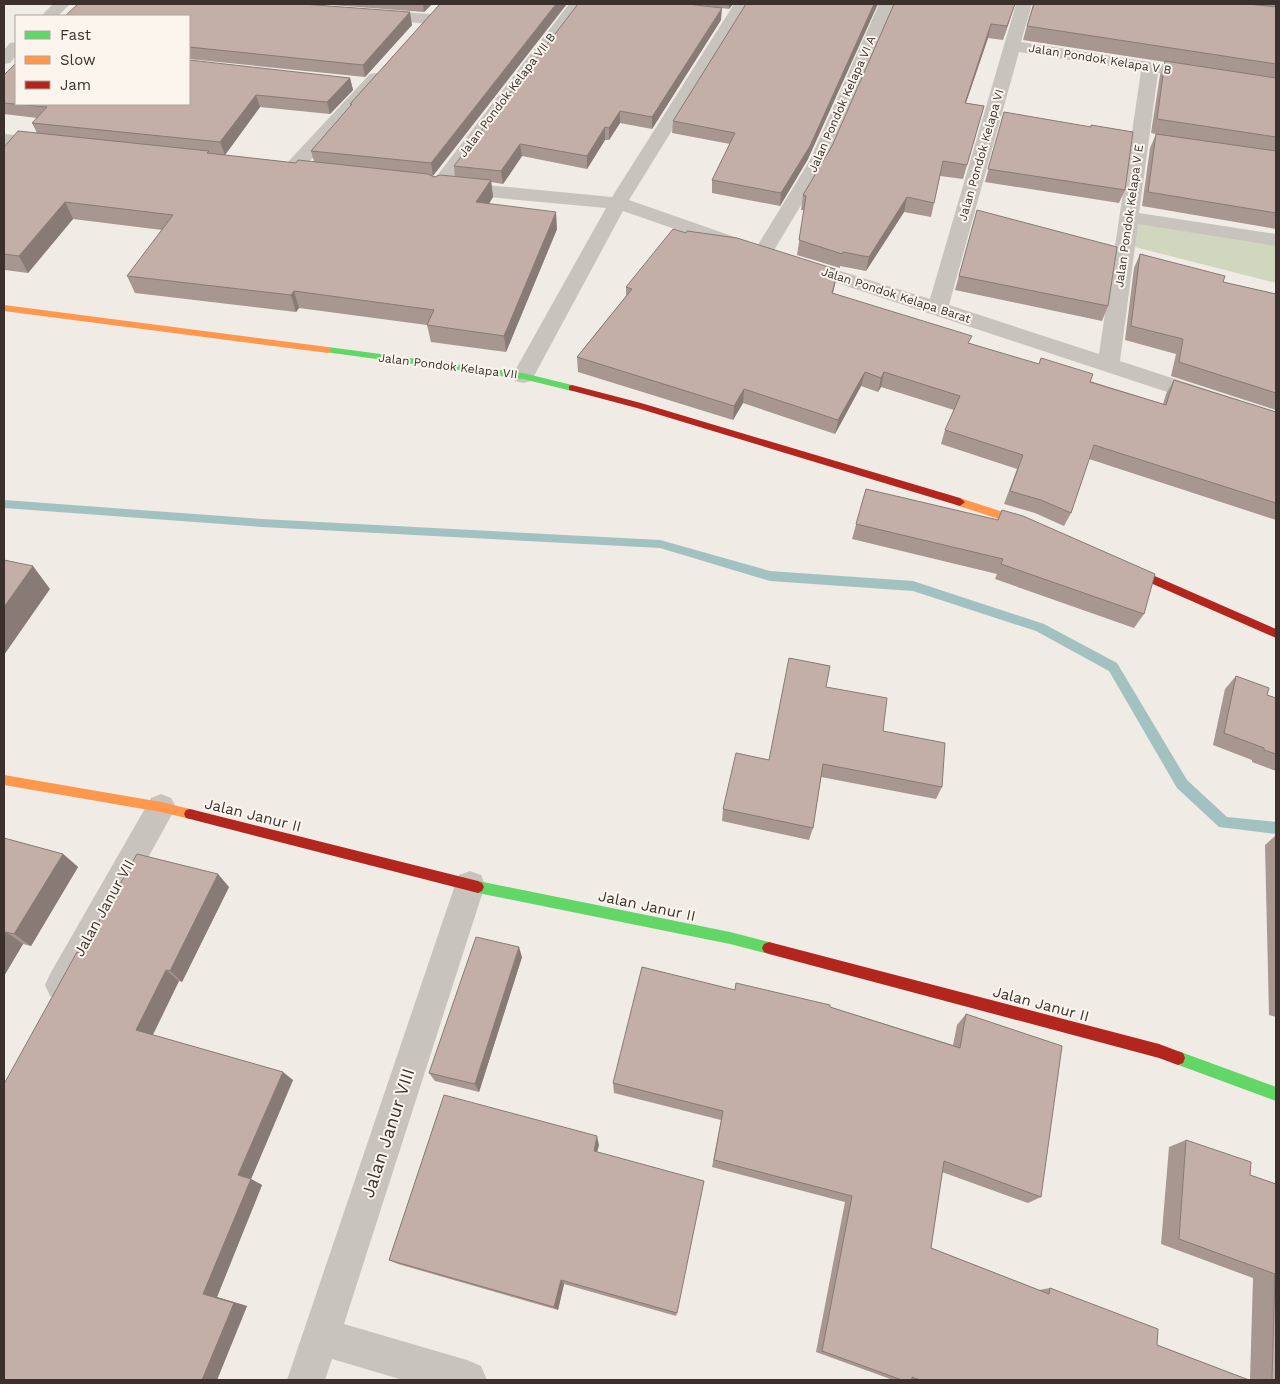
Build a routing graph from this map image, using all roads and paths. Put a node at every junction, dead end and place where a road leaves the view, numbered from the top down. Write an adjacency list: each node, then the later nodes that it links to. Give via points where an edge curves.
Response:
1 (62, 4): 9 (street)
2 (442, 4): 10 (street)
3 (577, 4): 28 (street, Jalan Pondok Kelapa VII B)
4 (887, 4): 32 (street, Jalan Pondok Kelapa VI A, via 820,160)
5 (1024, 4): 12 (street, Jalan Pondok Kelapa VI)
6 (738, 10): 8 (street); 29 (street, Jalan Pondok Kelapa VII)
7 (360, 14): 10 (street)
8 (714, 14)
9 (50, 15)
10 (429, 19): 11 (street)
11 (416, 34)
12 (1012, 46): 16 (street, Jalan Pondok Kelapa V B); 20 (street, Jalan Pondok Kelapa VI)
13 (15, 48): 14 (street)
14 (4, 59)
15 (390, 63): 19 (street)
16 (1150, 67): 17 (street, Jalan Pondok Kelapa V B); 24 (street, Jalan Pondok Kelapa V E)
17 (1189, 73)
18 (351, 82): 19 (street)
19 (370, 85): 27 (street)
20 (992, 117): 21 (street); 33 (street, Jalan Pondok Kelapa VI)
21 (1012, 120)
22 (1120, 137): 24 (street)
23 (4, 139): 26 (street)
24 (1140, 140): 25 (street); 30 (street, Jalan Pondok Kelapa V E)
25 (1160, 142)
26 (61, 145)
27 (292, 169)
28 (428, 185): 29 (street, Jalan Pondok Kelapa Barat)
29 (618, 203): 32 (street, Jalan Pondok Kelapa Barat); 36 (street, Jalan Pondok Kelapa VII)
30 (1129, 217): 31 (street); 35 (street, Jalan Pondok Kelapa V E, via 1133,259)
31 (1276, 240)
32 (763, 253): 33 (street, Jalan Pondok Kelapa Barat)
33 (938, 307): 35 (street, Jalan Pondok Kelapa Barat)
34 (4, 308): 36 (street, Jalan Pondok Kelapa VII)
35 (1108, 366): 37 (street, Jalan Pondok Kelapa Barat)
36 (523, 376): 38 (street, via 638,405)
37 (1276, 420)
38 (1043, 530)
39 (1106, 559): 40 (street)
40 (1276, 634)
41 (4, 780): 42 (street, Jalan Janur II)
42 (161, 807): 43 (street, Jalan Janur II); 44 (street, Jalan Janur VII)
43 (470, 885): 45 (street, Jalan Janur II, via 730,938 1159,1051); 46 (street, Jalan Janur VIII)
44 (46, 1010)
45 (1276, 1094)
46 (321, 1336): 47 (street, Jalan Janur VIII); 48 (street)
47 (306, 1380)
48 (467, 1380)

